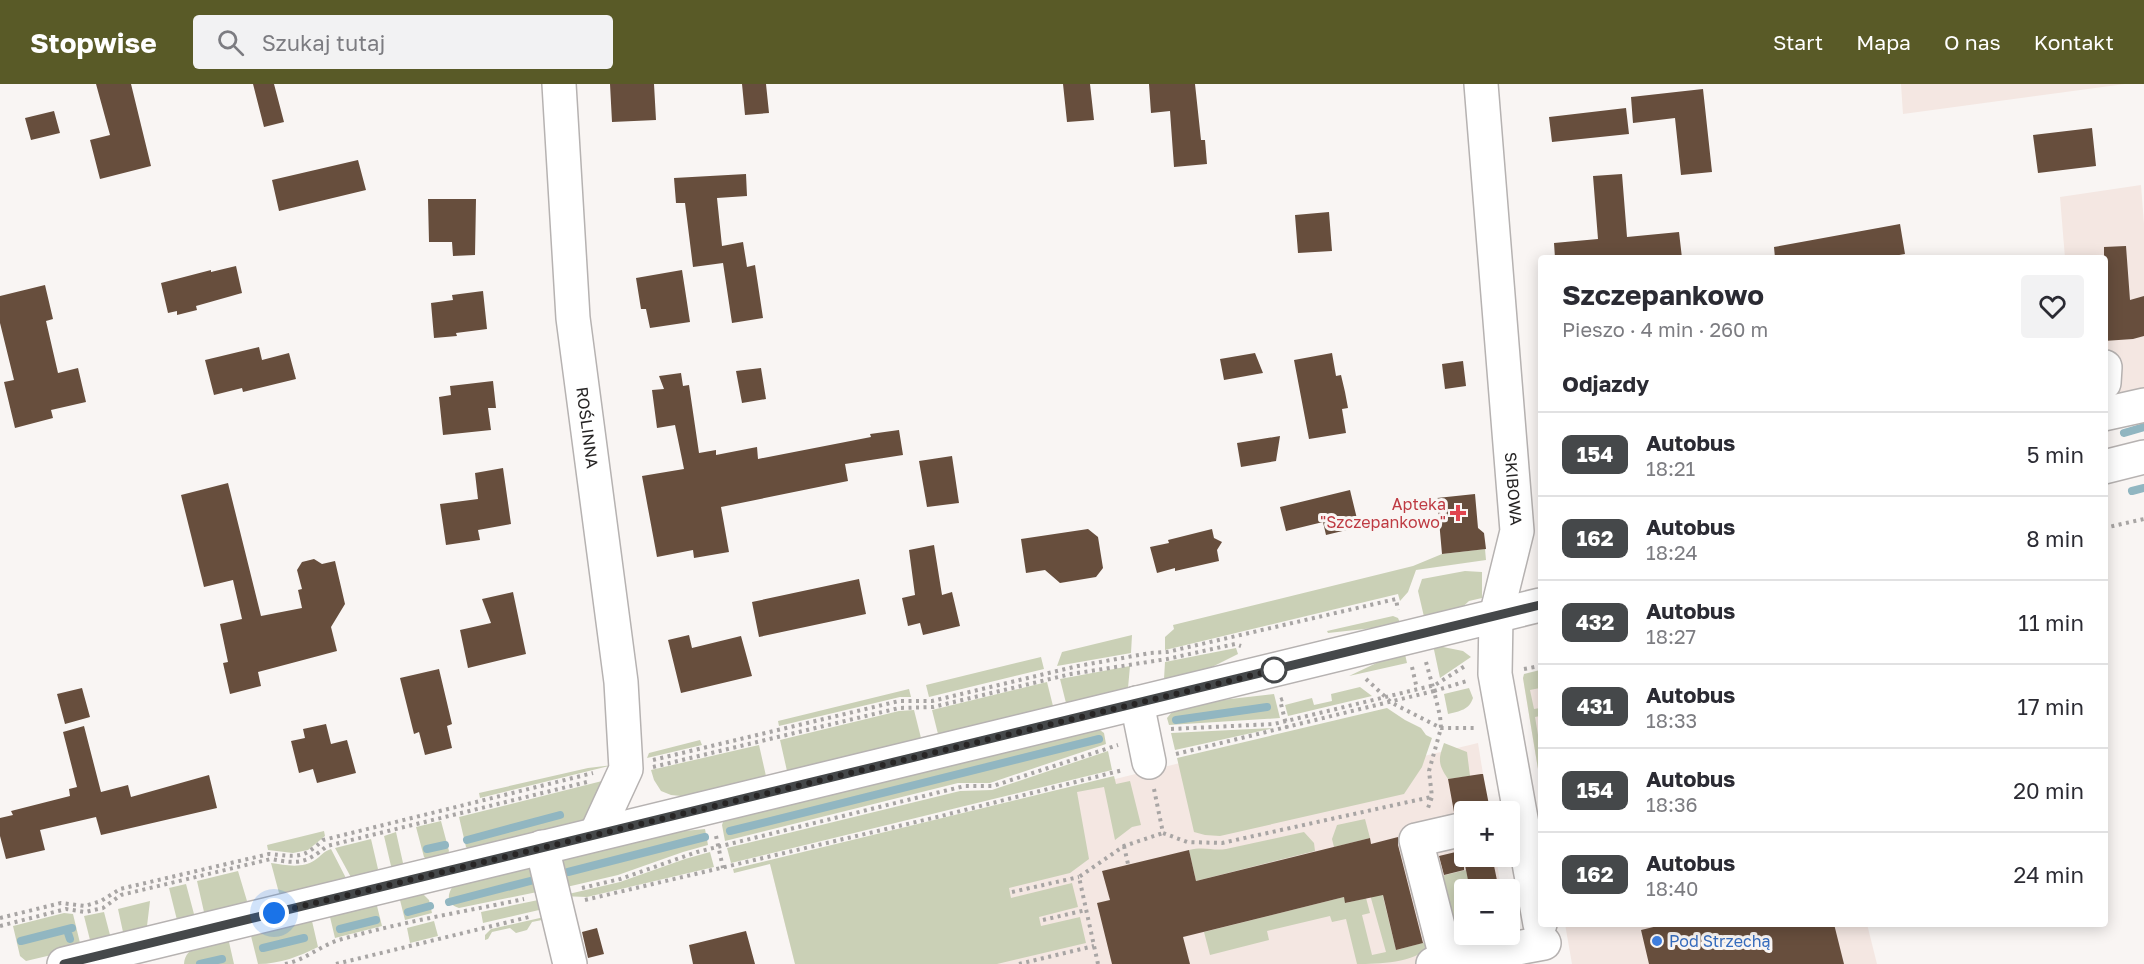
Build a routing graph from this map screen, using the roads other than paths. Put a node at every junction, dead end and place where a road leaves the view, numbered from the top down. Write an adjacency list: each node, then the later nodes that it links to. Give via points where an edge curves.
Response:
1 (560, 84): 11 (street, ROŚLINNA, via 573,318 621,682)
2 (1481, 84): 8 (street, SKIBOWA, via 1516,531)
3 (2144, 405): 4 (street)
4 (2108, 413)
5 (2144, 457): 6 (street)
6 (2108, 464)
7 (1538, 606): 8 (street)
8 (1496, 616): 9 (street, via 1403,618); 12 (street, SKIBOWA, via 1508,664 1495,674)
9 (1137, 703): 10 (street); 13 (street)
10 (1147, 749)
11 (626, 769): 13 (street); 15 (street, ROŚLINNA)
12 (1513, 801)
13 (659, 819): 15 (street)
14 (1454, 831): 21 (street, via 1416,840)
15 (596, 834): 17 (street)
16 (1520, 840): 18 (street, SKIBOWA)
17 (542, 847): 20 (street); 23 (street)
18 (1538, 917)
19 (1543, 939): 21 (street)
20 (165, 952): 22 (street)
21 (1440, 963)
22 (64, 964)
23 (570, 964)

